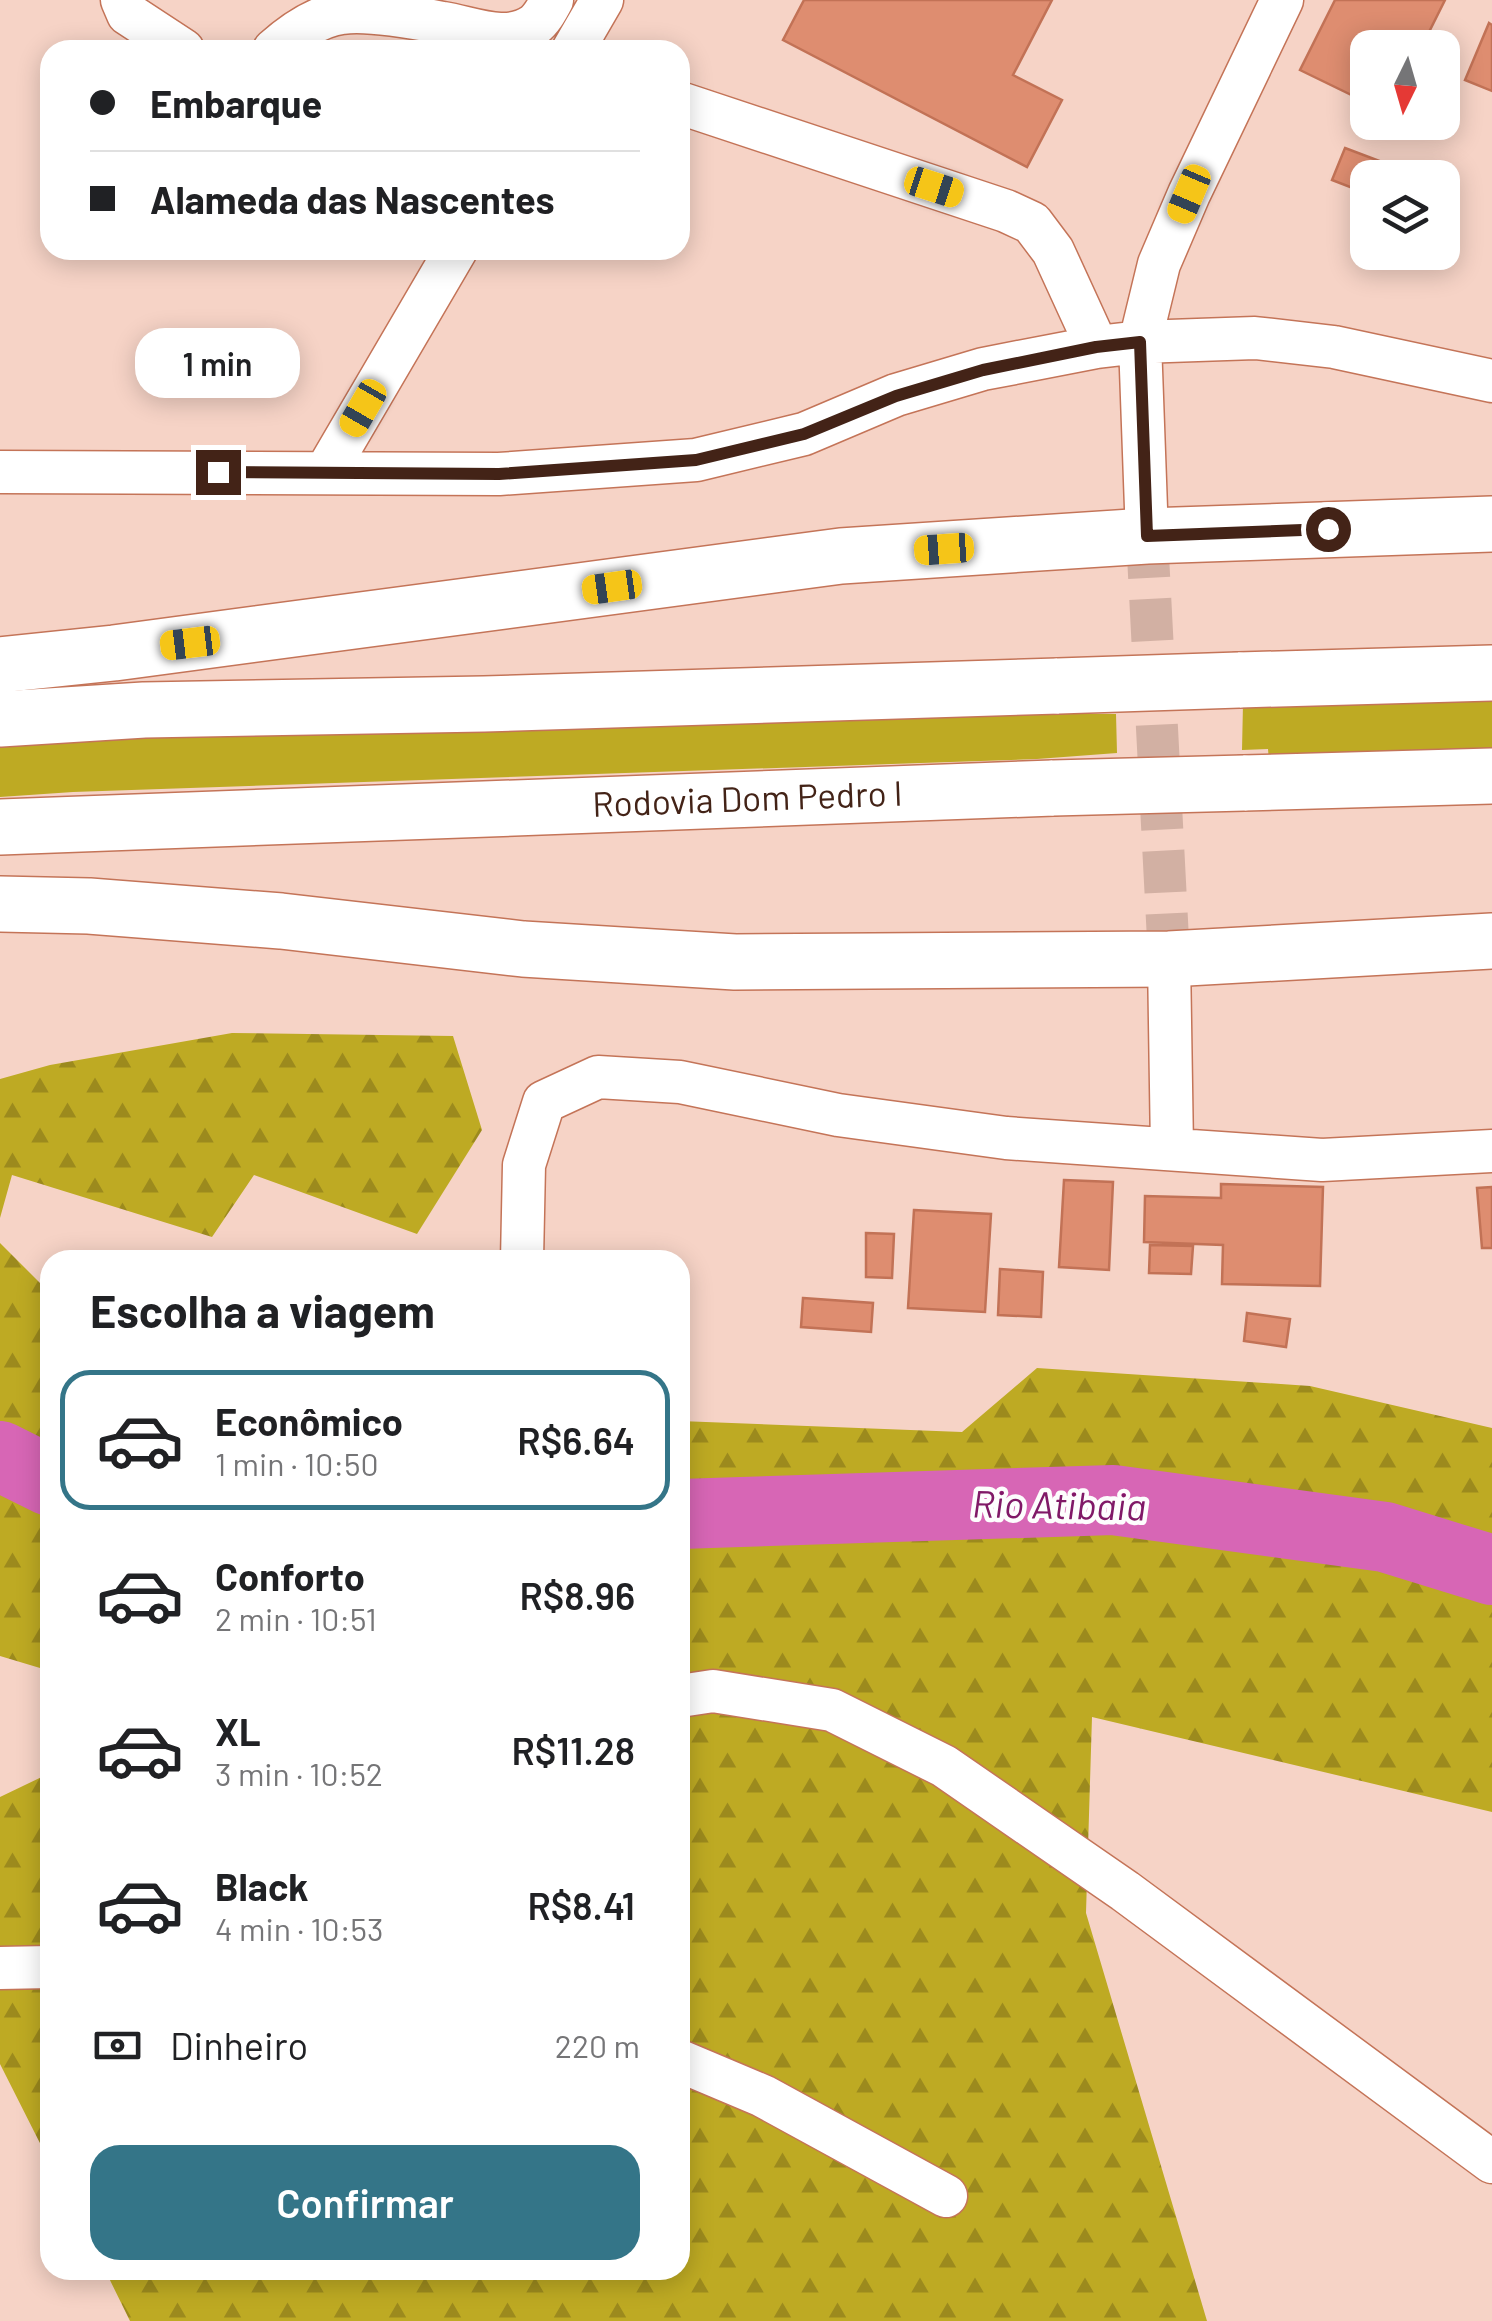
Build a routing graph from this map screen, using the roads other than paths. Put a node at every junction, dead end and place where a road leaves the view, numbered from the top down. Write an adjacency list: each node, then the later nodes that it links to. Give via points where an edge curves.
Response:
1 (122, 0): 5 (street, via 128,14)
2 (552, 0): 6 (street, via 538,22 508,34 340,13)
3 (602, 0): 7 (street)
4 (1282, 0): 10 (street, via 1159,264)
5 (168, 40)
6 (286, 40)
7 (579, 40)
8 (690, 106): 11 (street, via 1032,223 1053,251)
9 (450, 260): 14 (street)
10 (1140, 342): 11 (street); 12 (street, via 1255,338); 16 (street)
11 (1096, 347): 14 (street, via 983,370 804,434 696,460 499,474)
12 (1492, 382)
13 (0, 472): 14 (street)
14 (326, 472)
15 (1492, 524): 16 (highway)
16 (1147, 536): 17 (highway, via 841,556)
17 (0, 665)
18 (1492, 672): 19 (highway, bridge)
19 (0, 719)
20 (1492, 776): 21 (highway, Rodovia Dom Pedro I, bridge)
21 (0, 827)
22 (0, 904): 24 (highway, via 282,921 524,949 735,962)
23 (1492, 941): 24 (highway)
24 (1169, 959): 25 (street)
25 (1172, 1149): 26 (street, via 1322,1160); 27 (street, via 1006,1138 838,1115 680,1082 598,1076 544,1102 524,1165)
26 (1492, 1151)
27 (522, 1250)
28 (690, 1695): 32 (street, via 712,1692 832,1710 944,1766)
29 (40, 1966): 30 (street)
30 (0, 1968)
31 (690, 2064): 33 (street, via 764,2096)
32 (1492, 2162)
33 (946, 2196)

